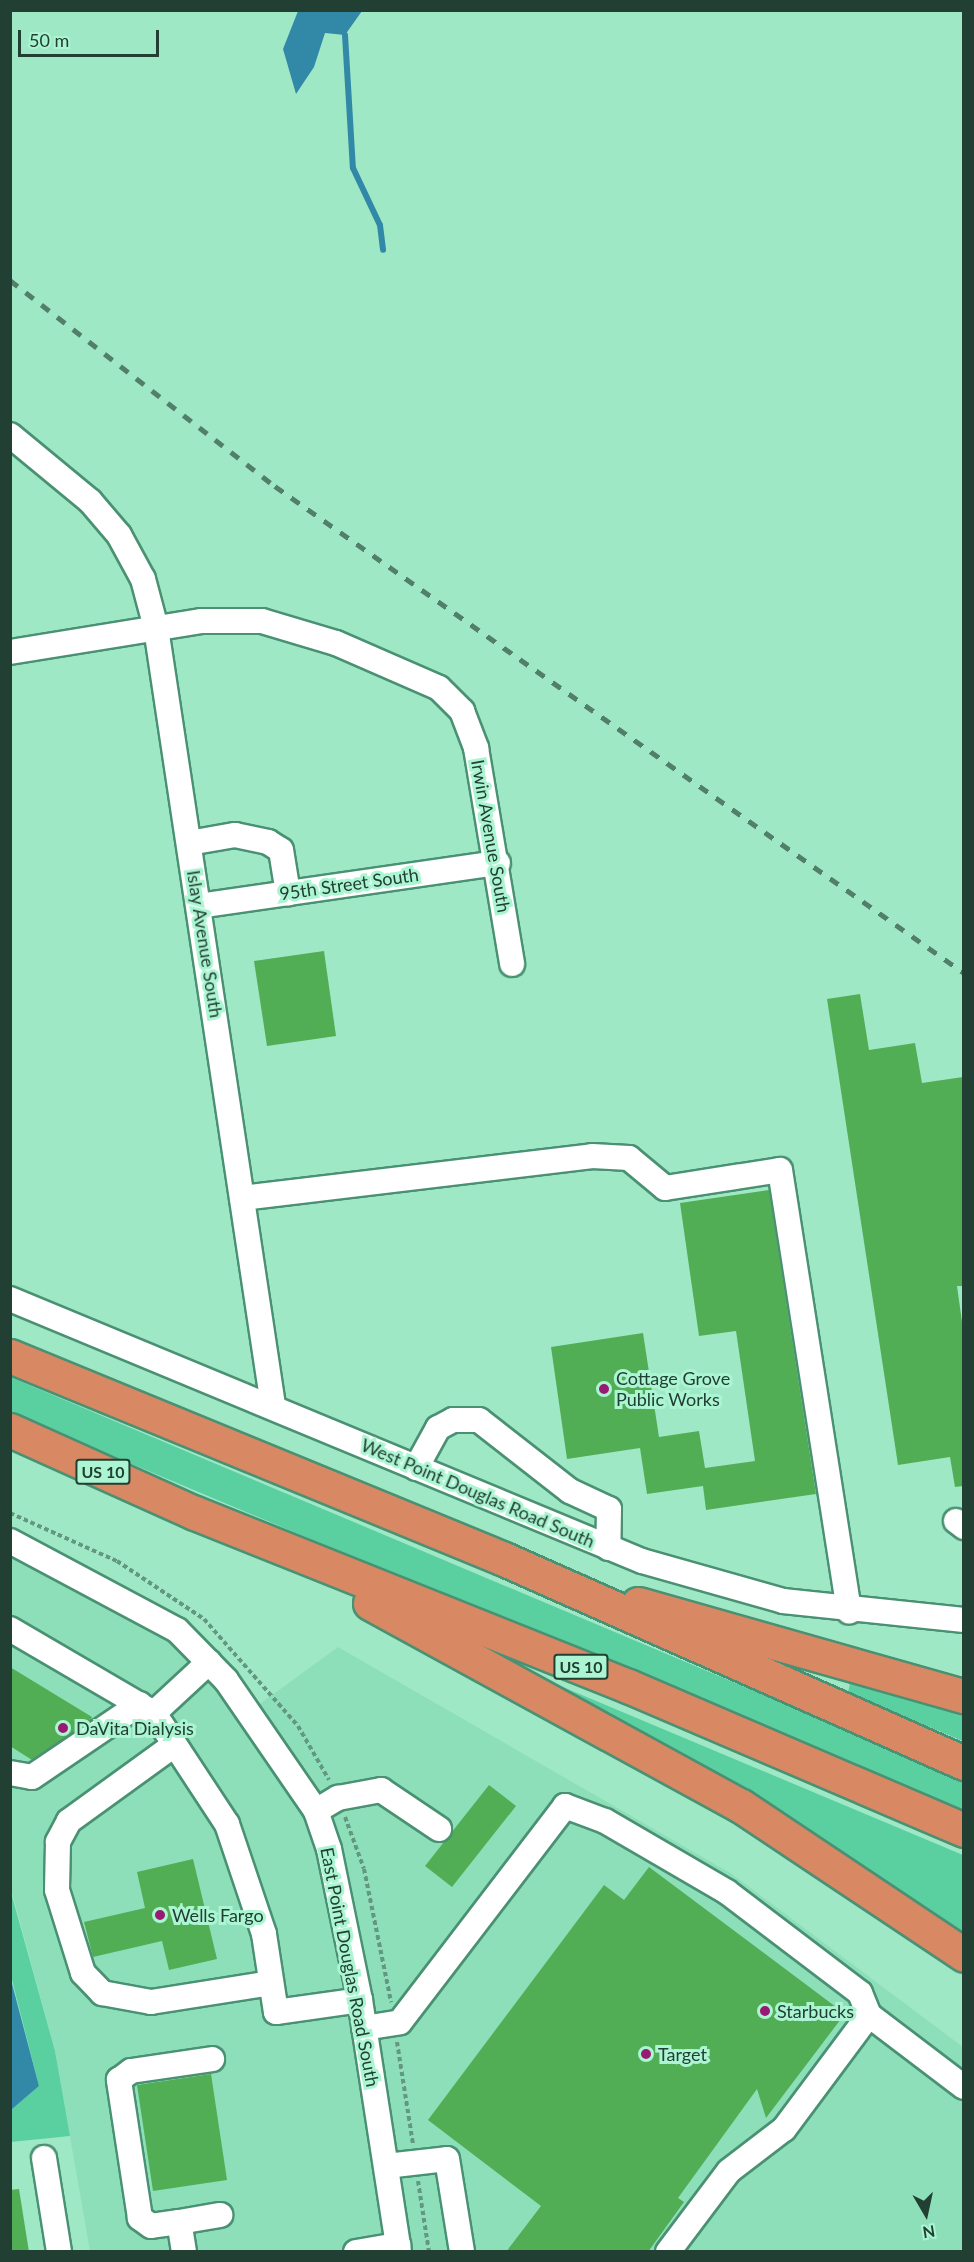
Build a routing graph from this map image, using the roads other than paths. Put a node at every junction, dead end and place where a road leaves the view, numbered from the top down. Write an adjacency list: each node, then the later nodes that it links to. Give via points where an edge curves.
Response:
1 (10, 435): 2 (street, Islay Avenue South, via 90,501 119,536 143,579)
2 (156, 628): 3 (street); 4 (street, Islay Avenue South); 5 (street, Irwin Avenue South, via 261,621 336,643 439,688 462,711 476,748)
3 (10, 652)
4 (189, 843): 6 (street, via 235,835 268,842 280,850); 7 (street, Islay Avenue South)
5 (498, 862): 6 (street, 95th Street South); 8 (street, Irwin Avenue South)
6 (288, 893): 7 (street, 95th Street South)
7 (199, 906): 9 (street, Islay Avenue South)
8 (512, 964)
9 (242, 1198): 12 (street, Islay Avenue South); 19 (street, via 592,1156 629,1158 665,1188 780,1170)
10 (10, 1299): 12 (street, West Point Douglas Road South)
11 (10, 1356): 18 (highway)
12 (273, 1405): 14 (street, West Point Douglas Road South)
13 (10, 1431): 15 (highway, US 10)
14 (416, 1468): 17 (street, West Point Douglas Road South); 17 (street, via 438,1428 453,1420 479,1420 570,1491 609,1509)
15 (195, 1513): 30 (highway, US 10, via 628,1686); 31 (highway, via 493,1667 741,1806)
16 (10, 1541): 22 (street, East Point Douglas Road South, via 138,1605 177,1630)
17 (608, 1548): 19 (street, West Point Douglas Road South, via 783,1601)
18 (585, 1597): 23 (highway, via 623,1599); 26 (highway)
19 (849, 1612): 20 (street, West Point Douglas Road South)
20 (963, 1620)
21 (10, 1629): 24 (street)
22 (209, 1662): 24 (street); 28 (street, East Point Douglas Road South)
23 (963, 1696)
24 (147, 1708): 25 (street); 27 (street, via 32,1777)
25 (174, 1745): 32 (street, via 227,1824 261,1923); 32 (street, via 69,1821 58,1842 57,1890 83,1973 102,1992 151,2002)
26 (963, 1763)
27 (10, 1773)
28 (316, 1811): 29 (street, via 338,1798 381,1790); 33 (street, East Point Douglas Road South, via 329,1849)
29 (439, 1829)
30 (963, 1830)
31 (963, 1955)
32 (271, 1983): 33 (street, via 276,2012)
33 (360, 2000): 35 (street, East Point Douglas Road South)
34 (869, 2015): 35 (street, via 860,1993 727,1892 605,1821 565,1806 394,2023); 37 (street); 47 (street, via 784,2129 729,2171)
35 (364, 2028): 39 (street, East Point Douglas Road South)
36 (212, 2059): 41 (street, via 131,2071 119,2080 140,2218 152,2226)
37 (963, 2087)
38 (44, 2158): 43 (street)
39 (386, 2166): 42 (street, East Point Douglas Road South); 46 (street, via 447,2159)
40 (220, 2215): 41 (street)
41 (179, 2222): 44 (street)
42 (398, 2248): 45 (street)
43 (59, 2252)
44 (184, 2252)
45 (356, 2252)
46 (462, 2252)
47 (668, 2252)

